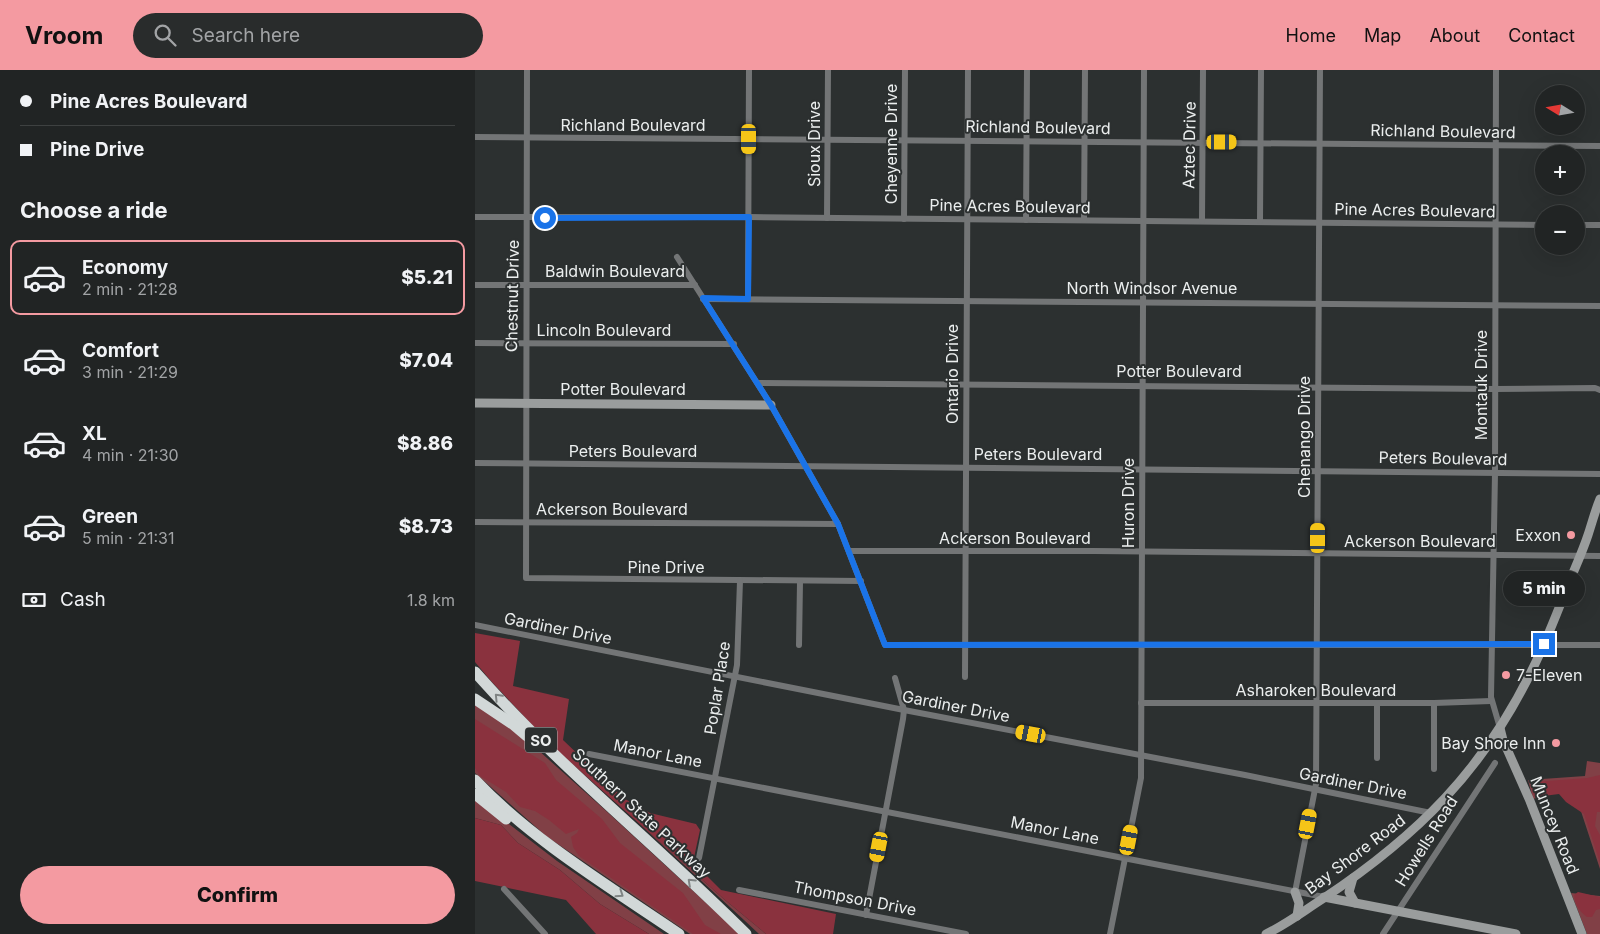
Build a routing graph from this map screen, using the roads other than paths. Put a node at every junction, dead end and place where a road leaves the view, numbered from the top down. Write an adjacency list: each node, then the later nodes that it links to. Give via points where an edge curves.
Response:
1 (527, 70): 14 (street, Chestnut Drive)
2 (749, 70): 15 (street)
3 (828, 70): 16 (street, Sioux Drive)
4 (905, 70): 17 (street, Cheyenne Drive)
5 (968, 70): 18 (street, Ontario Drive)
6 (1027, 70): 19 (street)
7 (1085, 70): 20 (street)
8 (1144, 70): 21 (street, Huron Drive)
9 (1203, 70): 22 (street, Aztec Drive)
10 (1261, 70): 23 (street)
11 (1320, 70): 24 (street, Chenango Drive)
12 (1496, 70): 25 (street, Montauk Drive)
13 (475, 137): 14 (street, Richland Boulevard)
14 (527, 138): 15 (street, Richland Boulevard); 29 (street, Chestnut Drive)
15 (749, 139): 16 (street, Richland Boulevard); 28 (street)
16 (828, 140): 17 (street, Richland Boulevard); 30 (street, Sioux Drive)
17 (904, 140): 18 (street, Richland Boulevard); 31 (street, Cheyenne Drive)
18 (967, 140): 19 (street, Richland Boulevard); 32 (street, Ontario Drive)
19 (1025, 141): 20 (street, Richland Boulevard); 33 (street)
20 (1084, 142): 21 (street, Richland Boulevard); 34 (street)
21 (1144, 142): 22 (street, Richland Boulevard); 35 (street, Huron Drive)
22 (1202, 142): 23 (street, Richland Boulevard); 36 (street, Aztec Drive)
23 (1261, 143): 24 (street, Richland Boulevard); 37 (street)
24 (1319, 143): 25 (street, Richland Boulevard); 38 (street, Chenango Drive)
25 (1496, 145): 26 (street, Richland Boulevard); 39 (street, Montauk Drive)
26 (1600, 146)
27 (475, 217): 29 (street, Pine Acres Boulevard)
28 (749, 217): 29 (street, Pine Acres Boulevard); 30 (street, Pine Acres Boulevard); 48 (street)
29 (527, 218): 45 (street, Chestnut Drive)
30 (827, 218): 31 (street, Pine Acres Boulevard)
31 (904, 219): 32 (street, Pine Acres Boulevard)
32 (966, 219): 33 (street, Pine Acres Boulevard); 49 (street, Ontario Drive)
33 (1026, 220): 34 (street, Pine Acres Boulevard)
34 (1084, 220): 35 (street, Pine Acres Boulevard)
35 (1144, 221): 36 (street, Pine Acres Boulevard); 50 (street, Huron Drive)
36 (1202, 221): 37 (street, Pine Acres Boulevard)
37 (1260, 221): 38 (street, Pine Acres Boulevard)
38 (1319, 222): 39 (street, Pine Acres Boulevard); 51 (street, Chenango Drive)
39 (1496, 224): 40 (street, Pine Acres Boulevard); 52 (street, Montauk Drive)
40 (1535, 225)
41 (1585, 225): 42 (street)
42 (1600, 225)
43 (677, 257): 46 (street)
44 (475, 285): 45 (street, Baldwin Boulevard)
45 (526, 285): 46 (street, Baldwin Boulevard); 55 (street, Chestnut Drive)
46 (695, 285): 47 (street)
47 (703, 298): 48 (street, North Windsor Avenue); 56 (street)
48 (748, 299): 49 (street, North Windsor Avenue)
49 (965, 301): 50 (street, North Windsor Avenue); 58 (street, Ontario Drive)
50 (1143, 302): 51 (street, North Windsor Avenue); 59 (street, Huron Drive)
51 (1319, 304): 52 (street, North Windsor Avenue); 60 (street, Chenango Drive)
52 (1494, 306): 53 (street, North Windsor Avenue); 61 (street, Montauk Drive)
53 (1600, 306)
54 (475, 343): 55 (street, Lincoln Boulevard)
55 (526, 343): 56 (street, Lincoln Boulevard); 64 (street, Chestnut Drive)
56 (733, 344): 57 (street)
57 (757, 383): 58 (street, Potter Boulevard); 65 (street)
58 (966, 384): 59 (street, Potter Boulevard); 69 (street, Ontario Drive)
59 (1142, 386): 60 (street, Potter Boulevard); 70 (street, Huron Drive)
60 (1319, 387): 61 (street, Potter Boulevard); 71 (street, Chenango Drive)
61 (1495, 389): 62 (street, Potter Boulevard); 72 (street, Montauk Drive)
62 (1600, 390)
63 (475, 403): 64 (street, Potter Boulevard)
64 (525, 403): 65 (street, Potter Boulevard); 67 (street, Chestnut Drive)
65 (771, 405): 68 (street)
66 (475, 464): 67 (street, Peters Boulevard)
67 (525, 464): 68 (street, Peters Boulevard); 77 (street, Chestnut Drive)
68 (806, 466): 69 (street, Peters Boulevard); 78 (street)
69 (965, 468): 70 (street, Peters Boulevard); 81 (street, Ontario Drive)
70 (1142, 469): 71 (street, Peters Boulevard); 82 (street, Huron Drive)
71 (1317, 470): 72 (street, Peters Boulevard); 83 (street, Chenango Drive)
72 (1495, 473): 73 (street, Peters Boulevard); 84 (street, Montauk Drive)
73 (1600, 474)
74 (1600, 499): 79 (street)
75 (1600, 518): 79 (street)
76 (475, 522): 77 (street, Ackerson Boulevard)
77 (526, 523): 78 (street, Ackerson Boulevard); 87 (street, Pine Drive, via 528,580)
78 (838, 524): 80 (street)
79 (1588, 536): 85 (street)
80 (849, 551): 81 (street, Ackerson Boulevard); 89 (street)
81 (966, 552): 82 (street, Ackerson Boulevard); 97 (street, Ontario Drive)
82 (1141, 552): 83 (street, Ackerson Boulevard); 95 (street, Huron Drive)
83 (1318, 555): 84 (street, Ackerson Boulevard); 91 (street, Chenango Drive)
84 (1493, 555): 85 (street, Ackerson Boulevard); 92 (street, Montauk Drive)
85 (1580, 556): 86 (street, Ackerson Boulevard); 93 (street)
86 (1600, 556)
87 (740, 581): 88 (street, Pine Drive); 99 (street, Poplar Place)
88 (800, 582): 89 (street, Pine Drive); 94 (street)
89 (861, 582): 97 (street, via 885,645)
90 (475, 625): 99 (street, Gardiner Drive)
91 (1317, 644): 92 (street); 95 (street); 105 (street, Chenango Drive)
92 (1492, 644): 93 (street); 103 (street, Montauk Drive)
93 (1544, 644): 96 (street); 109 (street)
94 (799, 645)
95 (1140, 645): 97 (street); 104 (street, Huron Drive)
96 (1600, 645)
97 (965, 646): 100 (street, Ontario Drive)
98 (475, 672): 119 (highway, Southern State Parkway / SO, one-way to 98)
99 (735, 676): 108 (street, Gardiner Drive); 116 (street, Poplar Place)
100 (965, 677)
101 (895, 678): 108 (street)
102 (475, 699): 119 (highway, via 514,725)
103 (1491, 701): 107 (street, Asharoken Boulevard); 109 (street, Montauk Drive)
104 (1141, 703): 105 (street, Asharoken Boulevard); 111 (street, Huron Drive)
105 (1317, 703): 106 (street, Asharoken Boulevard); 117 (street, Chenango Drive)
106 (1377, 703): 107 (street, Asharoken Boulevard); 112 (street)
107 (1435, 703): 114 (street)
108 (904, 710): 111 (street, Gardiner Drive); 120 (street)
109 (1500, 728): 121 (street, Bay Shore Road, via 1468,772); 147 (street, Muncey Road)
110 (589, 754): 116 (street, Manor Lane)
111 (1141, 755): 117 (street, Gardiner Drive); 123 (street, Huron Drive, via 1141,778)
112 (1377, 758)
113 (1495, 763): 131 (street, Howells Road)
114 (1435, 769)
115 (475, 780): 124 (highway, via 525,825)
116 (714, 780): 120 (street, Manor Lane); 122 (street, Poplar Place)
117 (1315, 789): 121 (street, Gardiner Drive); 128 (street, Chenango Drive)
118 (475, 794): 124 (highway, via 544,848)
119 (608, 805): 133 (highway, Southern State Parkway / SO, one-way to 119)
120 (886, 813): 123 (street, Manor Lane); 134 (street)
121 (1431, 814): 125 (street, Bay Shore Road, via 1384,856)
122 (699, 858)
123 (1125, 858): 128 (street, Manor Lane); 143 (street, Huron Drive)
124 (593, 876): 132 (highway, one-way to 132)
125 (1353, 878): 129 (street, Bay Shore Road); 130 (street, via 1349,892)
126 (504, 889): 137 (street)
127 (739, 890): 134 (street, Thompson Drive)
128 (1295, 892): 129 (street, Manor Lane); 135 (street, via 1299,903)
129 (1324, 897): 130 (street, Manor Lane); 135 (street, Bay Shore Road)
130 (1355, 903): 131 (street, Manor Lane)
131 (1399, 911): 145 (street, Howells Road); 146 (street, Manor Lane)
132 (647, 912): 138 (highway); 139 (highway)
133 (727, 915): 140 (highway, Southern State Parkway / SO); 141 (highway)
134 (866, 915): 142 (street, Thompson Drive)
135 (1297, 916): 136 (street, Bay Shore Road)
136 (1275, 931): 144 (street, Bay Shore Road)
137 (545, 934)
138 (671, 934)
139 (679, 934)
140 (746, 934)
141 (754, 934)
142 (966, 934)
143 (1110, 934)
144 (1266, 934)
145 (1383, 934)
146 (1516, 934)
147 (1582, 934)

